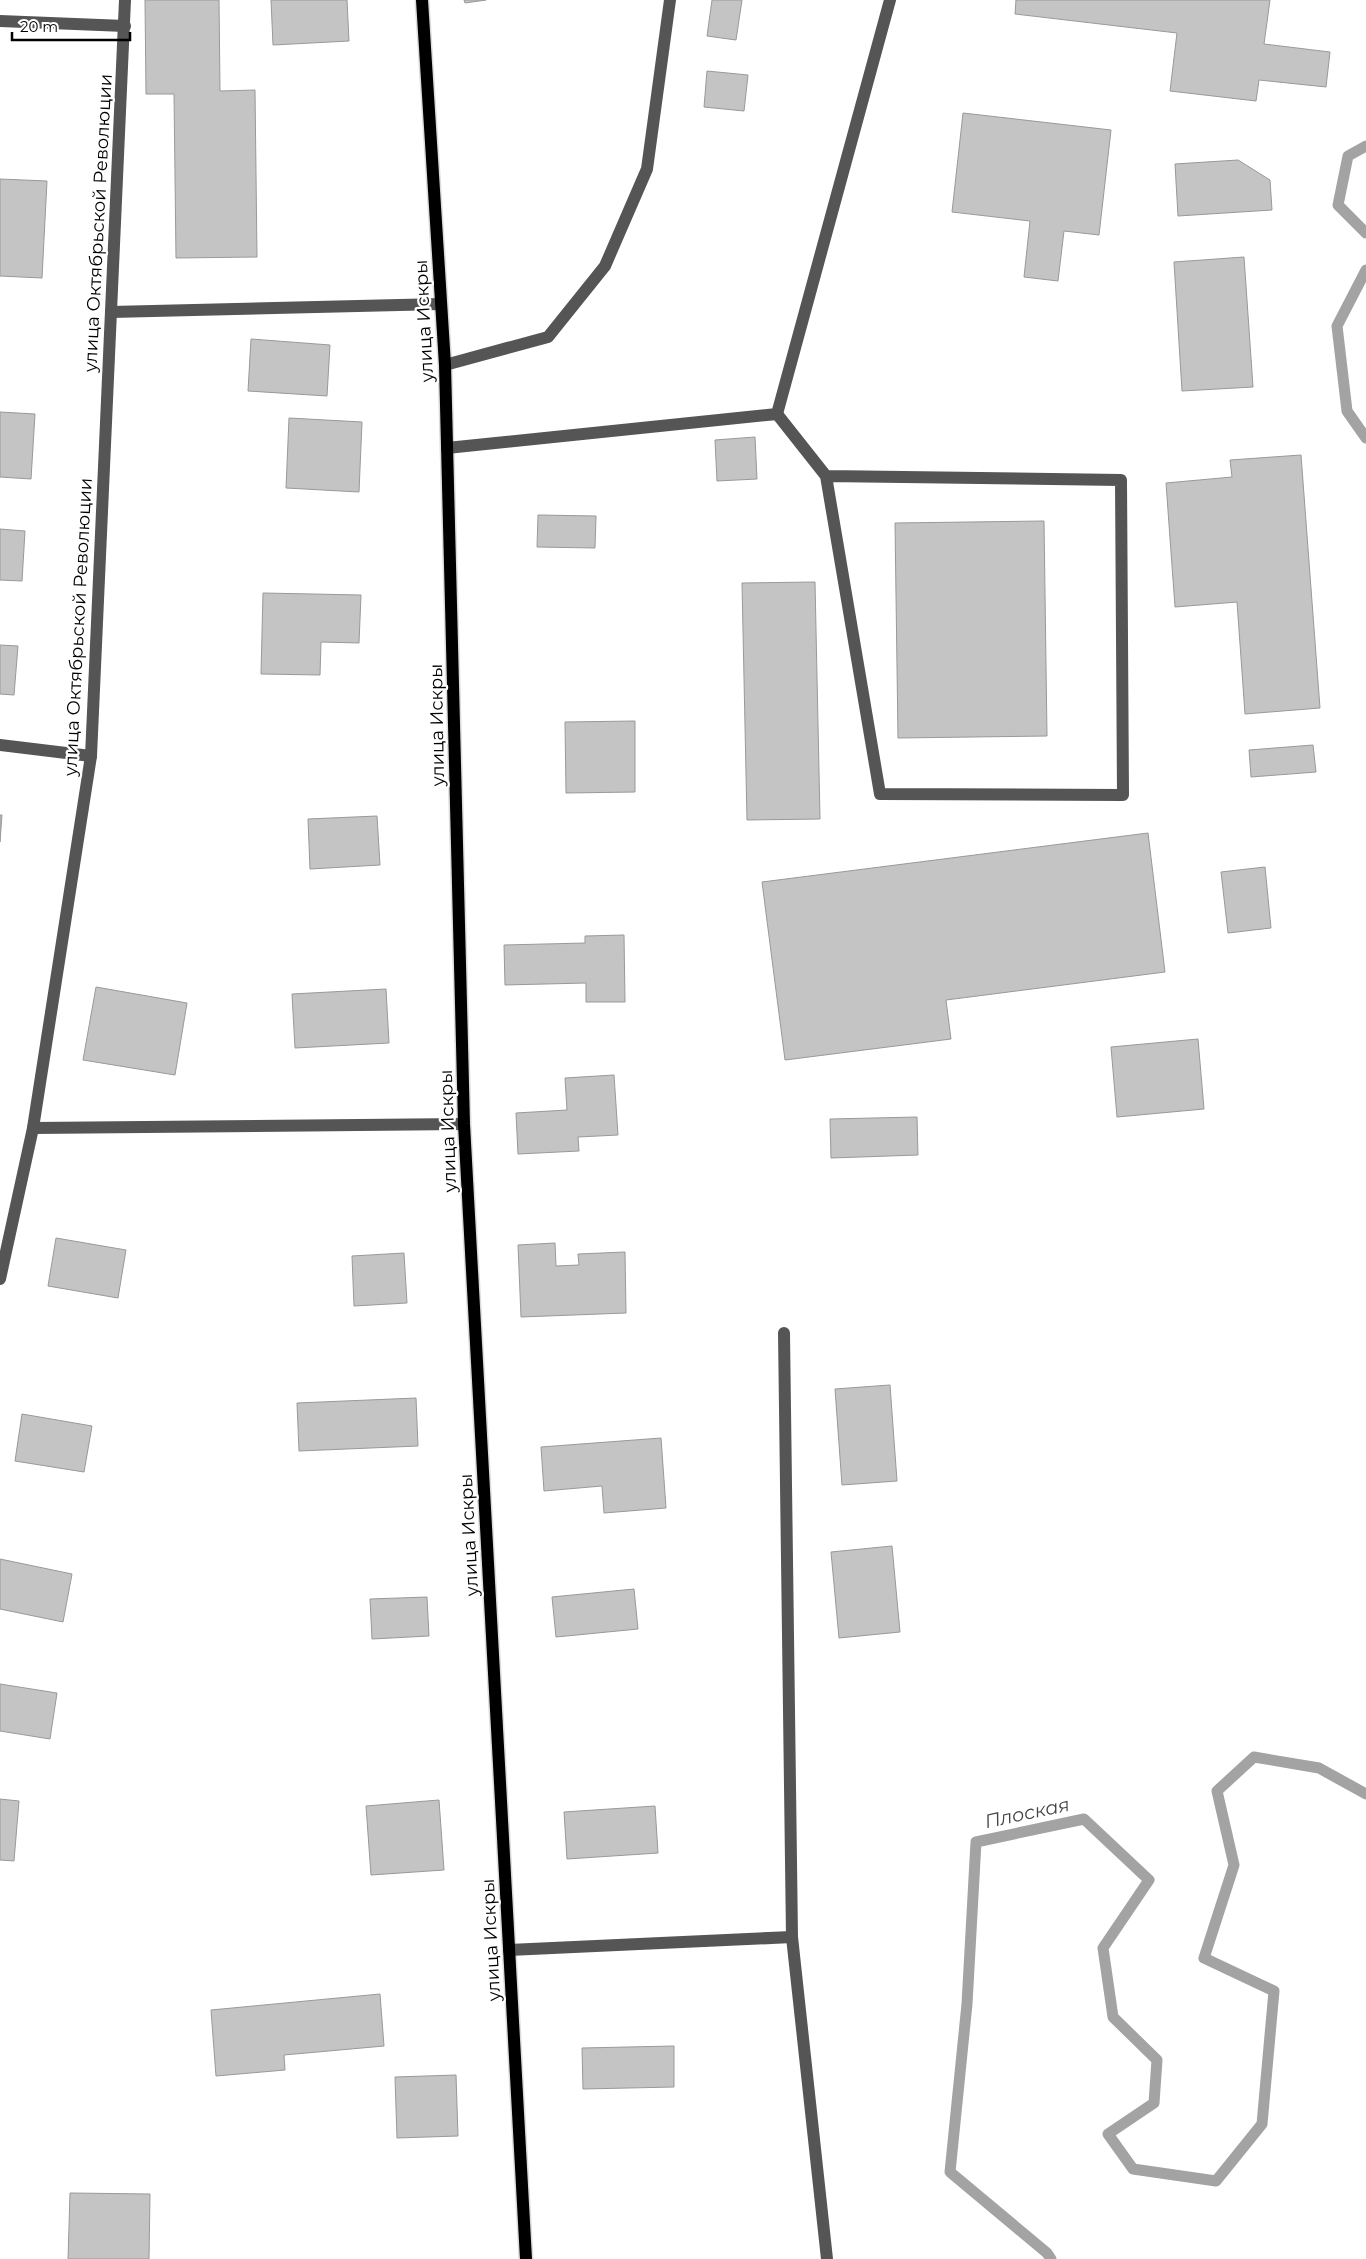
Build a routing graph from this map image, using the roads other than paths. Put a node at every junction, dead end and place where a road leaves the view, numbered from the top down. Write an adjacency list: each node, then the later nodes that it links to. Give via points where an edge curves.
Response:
1 (125, 0): 6 (street, улица Октябрьской Революции)
2 (422, 0): 7 (main road, улица Искры)
3 (670, 0): 9 (street, via 647,169 605,266 548,337)
4 (890, 0): 10 (street)
5 (0, 21): 6 (street)
6 (125, 26): 8 (street, улица Октябрьской Революции)
7 (442, 304): 8 (street); 9 (main road, улица Искры)
8 (111, 312): 14 (street, улица Октябрьской Революции)
9 (445, 365): 11 (main road, улица Искры)
10 (777, 414): 11 (street); 12 (street)
11 (447, 448): 15 (main road, улица Искры)
12 (826, 476): 12 (street, via 1121,480 1123,796 880,794)
13 (0, 745): 14 (street)
14 (91, 756): 16 (street, улица Октябрьской Революции)
15 (464, 1124): 16 (street); 20 (main road, улица Искры)
16 (33, 1128): 17 (street, улица Октябрьской Революции)
17 (0, 1279)
18 (784, 1333): 19 (street)
19 (792, 1937): 20 (street); 22 (street)
20 (509, 1950): 21 (main road, улица Искры)
21 (526, 2259)
22 (828, 2259)

